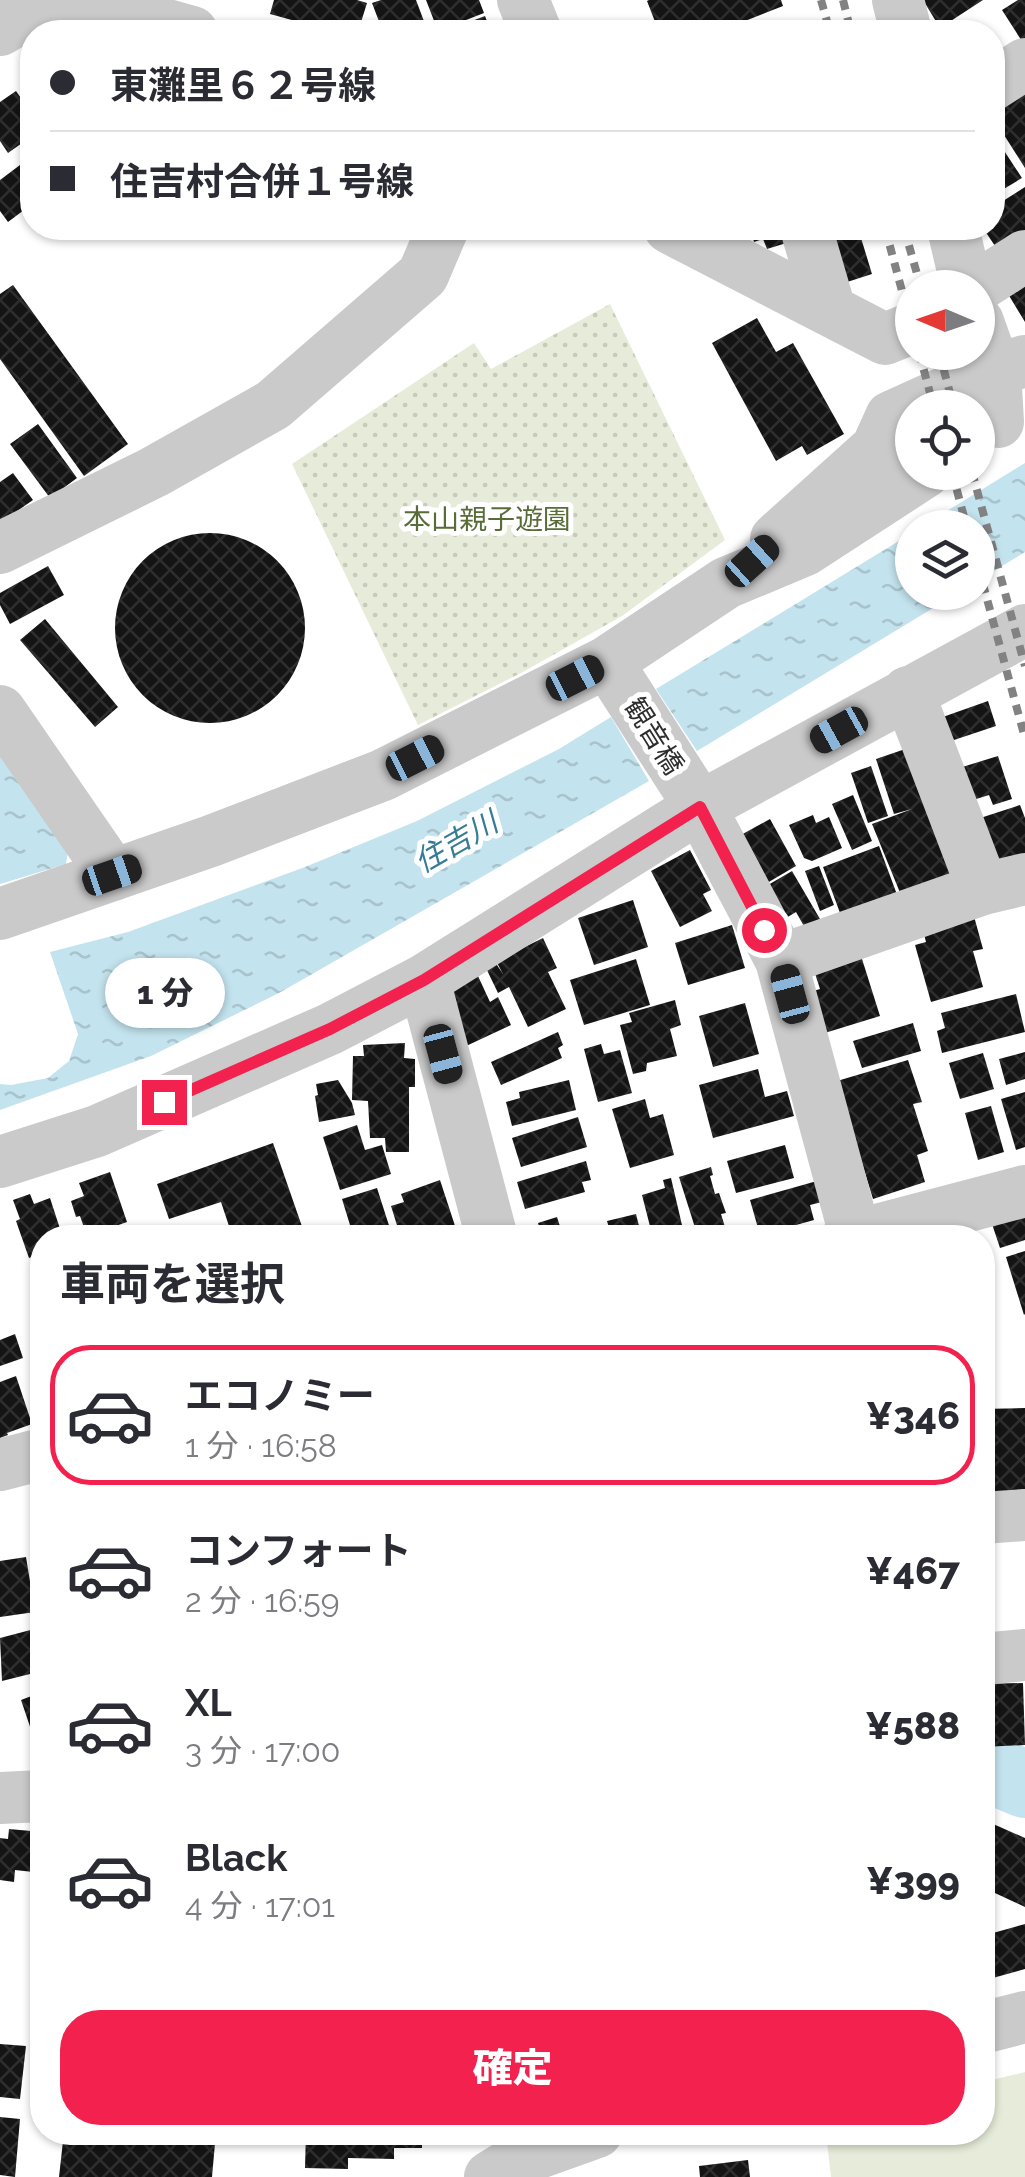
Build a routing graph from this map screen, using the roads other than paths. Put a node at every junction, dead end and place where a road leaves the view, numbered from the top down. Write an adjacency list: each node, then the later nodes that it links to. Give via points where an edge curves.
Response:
1 (51, 0): 2 (street); 4 (street)
2 (132, 6): 3 (street)
3 (164, 20)
4 (0, 30)
5 (437, 240): 19 (street, via 423,275 273,405)
6 (693, 240): 12 (street)
7 (811, 240): 12 (street)
8 (956, 240): 10 (street)
9 (1025, 256): 11 (street)
10 (962, 270)
11 (995, 275)
12 (841, 316): 13 (street, via 885,339); 16 (street)
13 (895, 335)
14 (994, 370): 15 (street)
15 (1004, 400)
16 (895, 419)
17 (895, 436): 20 (street)
18 (897, 490): 20 (street, via 805,550)
19 (0, 548)
20 (726, 583): 22 (street)
21 (1025, 630): 23 (street)
22 (612, 670): 25 (street, 観音橋); 26 (street, via 383,774)
23 (908, 692): 25 (street); 27 (street)
24 (0, 711): 26 (street)
25 (696, 800): 29 (street, 観音橋); 30 (street)
26 (112, 875): 28 (street)
27 (1004, 884): 29 (street)
28 (0, 914)
29 (780, 960): 34 (street, 観音橋)
30 (424, 980): 31 (street, via 98,1131); 33 (street)
31 (0, 1162)
32 (1025, 1190): 35 (street)
33 (489, 1225)
34 (848, 1225)
35 (893, 1225)
36 (30, 1457): 37 (street)
37 (0, 1465)
38 (1025, 1516): 39 (street)
39 (995, 1517)
40 (1025, 1655): 41 (street)
41 (995, 1658)
42 (30, 1797): 43 (street)
43 (0, 1798)
44 (1025, 2017): 45 (street)
45 (995, 2025)
46 (561, 2145): 47 (street)
47 (490, 2177)

